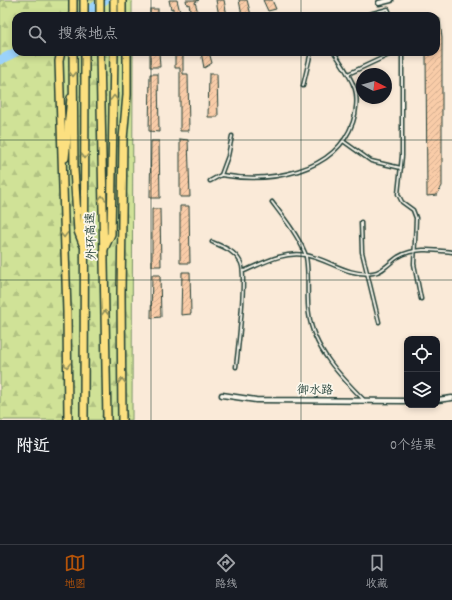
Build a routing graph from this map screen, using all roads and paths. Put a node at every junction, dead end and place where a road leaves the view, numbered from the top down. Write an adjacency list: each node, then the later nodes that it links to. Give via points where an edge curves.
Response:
1 (73, 0): 8 (highway)
2 (84, 0): 9 (highway)
3 (100, 0): 10 (highway)
4 (114, 0): 11 (highway)
5 (122, 0): 12 (highway)
6 (391, 0): 7 (street)
7 (379, 3)
8 (73, 12)
9 (84, 12)
10 (100, 12)
11 (114, 12)
12 (122, 12)
13 (377, 12): 14 (lane, via 388,9)
14 (389, 12)
15 (60, 56): 37 (highway)
16 (73, 56): 28 (highway, one-way to 28)
17 (85, 56): 41 (highway, 外环高速, one-way to 41)
18 (100, 56): 42 (highway, 外环高速, one-way to 18)
19 (114, 56): 32 (highway, one-way to 19)
20 (122, 56): 29 (highway)
21 (127, 56): 30 (highway, via 127,96)
22 (310, 56): 27 (lane)
23 (337, 56): 26 (lane)
24 (386, 56): 26 (lane)
25 (402, 56): 34 (lane)
26 (348, 74): 33 (lane, via 355,90 355,116)
27 (303, 86)
28 (74, 89): 37 (highway, via 69,104); 41 (highway, via 74,170 78,231)
29 (123, 99): 30 (highway); 32 (highway)
30 (124, 114): 59 (highway, one-way to 30)
31 (232, 136): 35 (lane)
32 (114, 137): 42 (highway, via 111,234)
33 (343, 141): 34 (lane, via 371,161); 35 (lane, via 312,167 252,177)
34 (401, 168): 43 (lane, via 398,194 402,202 413,210 416,218)
35 (221, 175): 36 (lane)
36 (210, 181)
37 (63, 196): 56 (highway, one-way to 56)
38 (272, 202): 45 (lane)
39 (361, 222): 47 (lane)
40 (212, 242): 46 (lane, via 235,254)
41 (85, 248): 57 (highway, 外环高速)
42 (103, 251): 58 (highway, 外环高速, one-way to 42)
43 (414, 251): 44 (lane, via 421,249); 47 (lane, via 398,257 374,273); 48 (lane)
44 (452, 252)
45 (306, 255): 46 (lane, via 285,256); 47 (lane, via 344,270); 54 (lane, via 308,314 312,328 321,349)
46 (244, 271): 50 (lane)
47 (366, 273): 49 (lane)
48 (421, 299)
49 (379, 322)
50 (236, 367)
51 (222, 395): 54 (street, 御水路, via 256,400)
52 (452, 398): 53 (street)
53 (440, 400)
54 (365, 401): 55 (street, 御水路)
55 (404, 401)
56 (68, 420)
57 (84, 420)
58 (107, 420)
59 (122, 420)

